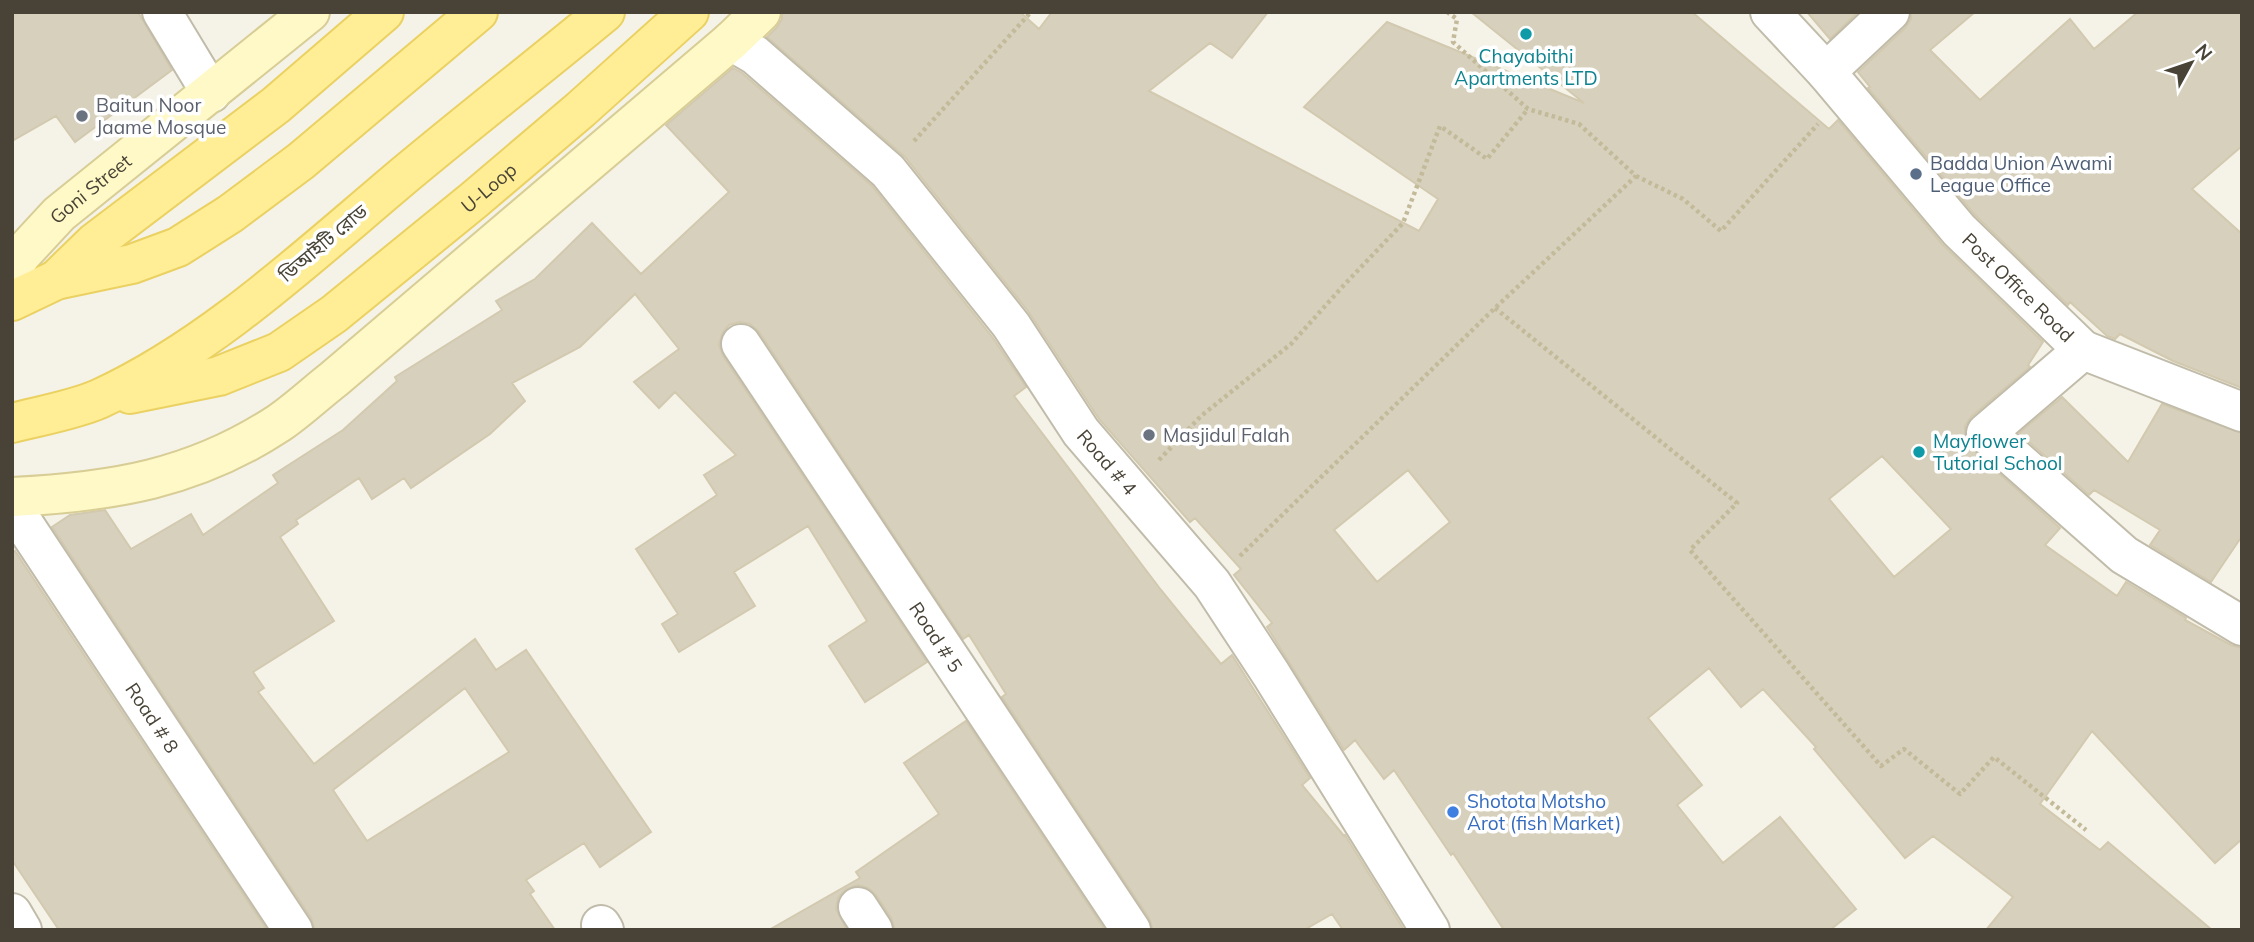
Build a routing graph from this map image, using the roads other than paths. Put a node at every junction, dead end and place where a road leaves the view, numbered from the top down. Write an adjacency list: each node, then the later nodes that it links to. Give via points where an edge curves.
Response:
1 (162, 12): 12 (street)
2 (310, 12): 12 (street, Goni Street)
3 (384, 12): 14 (main road, via 276,105 94,243)
4 (478, 12): 14 (main road, via 301,161 230,214 178,247 132,264)
5 (605, 12): 18 (main road, ডিআইটি রোড, via 234,315 168,361)
6 (689, 12): 18 (main road, U-Loop, via 401,260 279,352 219,376)
7 (761, 12): 10 (street)
8 (1770, 12): 11 (street, Post Office Road)
9 (1890, 12): 11 (street)
10 (731, 41): 21 (street, via 280,422 219,457 144,482 72,494); 28 (street, Road # 4, via 755,55 888,171 1011,325 1081,432 1212,584)
11 (1835, 84): 17 (street, Post Office Road, via 1959,230)
12 (211, 93): 13 (street, Goni Street, via 59,214)
13 (12, 268)
14 (56, 280): 15 (main road)
15 (12, 301)
16 (741, 344): 27 (street, Road # 5)
17 (2083, 350): 19 (street); 23 (street, Post Office Road, via 1986,433 2124,555)
18 (97, 400): 20 (main road, ডিআইটি রোড)
19 (2242, 412)
20 (12, 423)
21 (12, 497)
22 (12, 506): 26 (street, Road # 8)
23 (2242, 626)
24 (12, 913): 25 (street)
25 (22, 930)
26 (293, 930)
27 (1131, 930)
28 (1430, 930)

